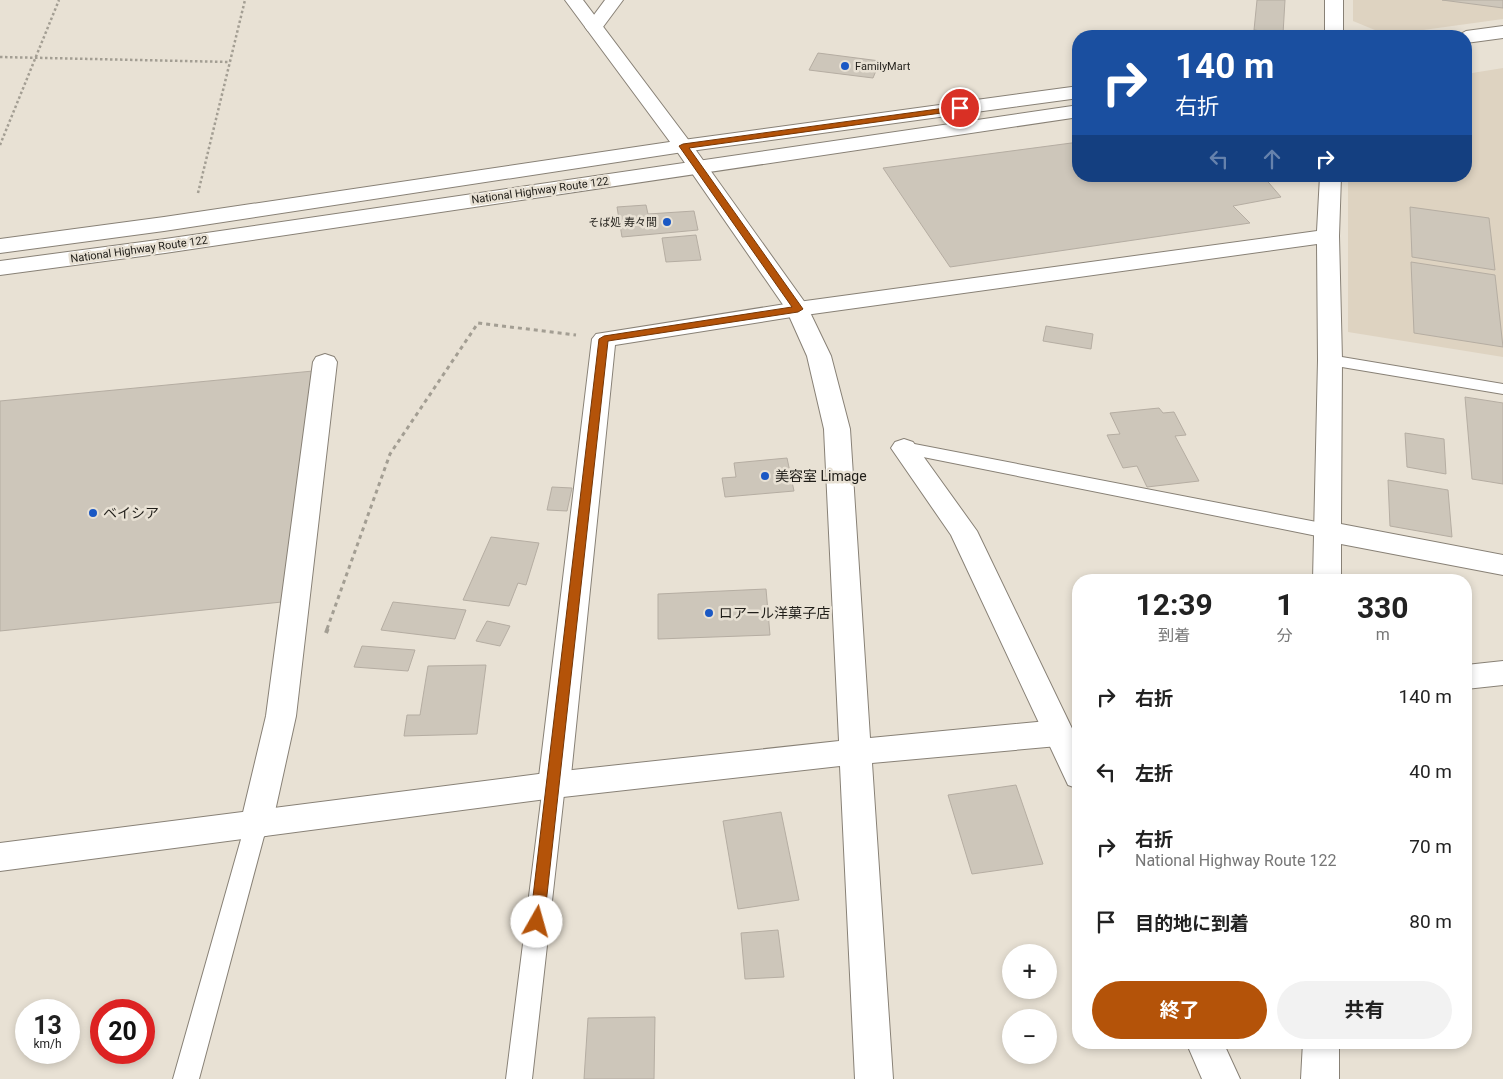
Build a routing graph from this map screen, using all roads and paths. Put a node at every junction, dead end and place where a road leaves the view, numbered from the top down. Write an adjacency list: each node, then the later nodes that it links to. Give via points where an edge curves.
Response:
1 (59, 0): 11 (path)
2 (245, 0): 12 (path)
3 (574, 0): 6 (main road)
4 (614, 0): 6 (main road)
5 (1334, 0): 7 (main road)
6 (594, 27): 16 (main road)
7 (1334, 30)
8 (1503, 32): 9 (main road)
9 (1472, 36)
10 (0, 57): 11 (path)
11 (35, 59): 12 (path); 15 (path)
12 (230, 62): 19 (path)
13 (1072, 93): 16 (main road, National Highway Route 122)
14 (1072, 112): 17 (main road, National Highway Route 122)
15 (0, 145)
16 (683, 146): 17 (main road); 19 (main road, National Highway Route 122)
17 (697, 167): 22 (main road, National Highway Route 122); 23 (main road)
18 (1332, 182): 20 (main road)
19 (192, 220): 21 (main road, National Highway Route 122)
20 (1328, 236): 23 (main road); 25 (main road)
21 (0, 246)
22 (0, 268)
23 (798, 309): 24 (main road); 36 (main road, via 819,356 837,429)
24 (604, 339): 32 (path, via 478,323 390,454); 38 (main road)
25 (1330, 360): 27 (lane); 29 (main road)
26 (325, 362): 39 (main road, via 281,716)
27 (1503, 389)
28 (904, 448): 29 (lane); 35 (main road, via 963,531)
29 (1327, 531): 30 (main road); 31 (main road)
30 (1503, 565)
31 (1327, 574)
32 (324, 638)
33 (1503, 673): 34 (main road)
34 (1472, 676)
35 (1058, 733): 36 (main road); 37 (main road)
36 (854, 752): 38 (main road); 45 (main road)
37 (1072, 762)
38 (554, 785): 39 (main road); 44 (lane)
39 (256, 825): 40 (main road); 43 (lane)
40 (0, 857)
41 (1207, 1049): 46 (main road)
42 (1321, 1049): 47 (main road)
43 (186, 1079)
44 (519, 1079)
45 (874, 1079)
46 (1221, 1079)
47 (1320, 1079)

